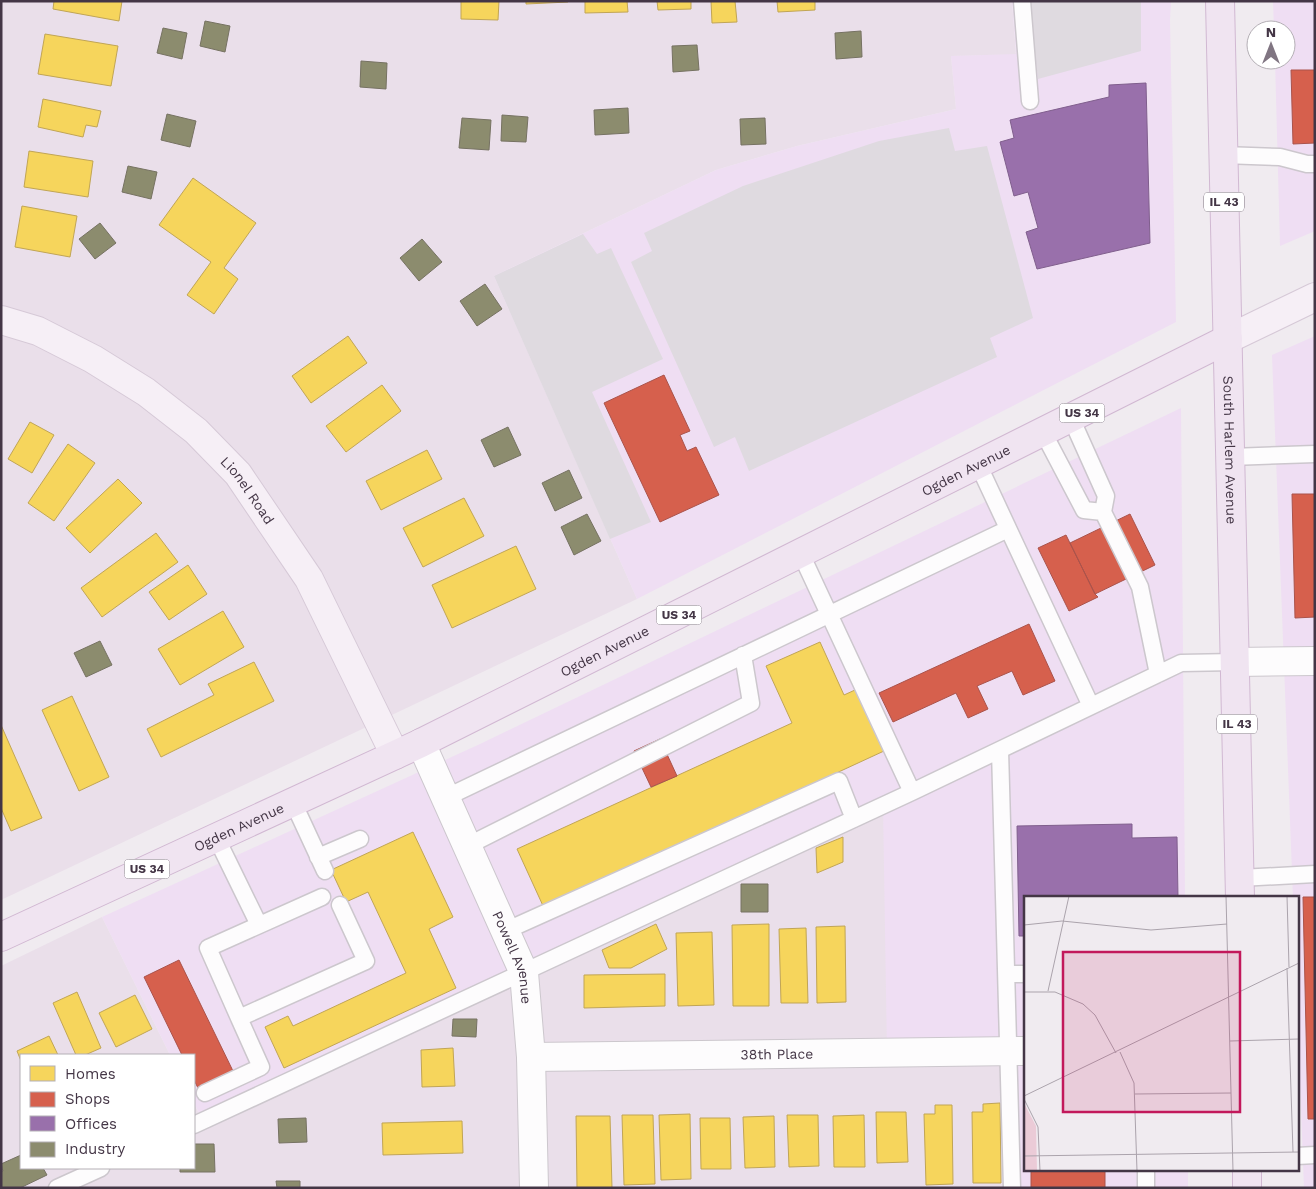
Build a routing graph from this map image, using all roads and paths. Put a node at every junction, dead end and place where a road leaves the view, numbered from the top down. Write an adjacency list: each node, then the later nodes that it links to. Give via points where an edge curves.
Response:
1 (1022, 1): 3 (lane)
2 (1220, 1): 4 (main road, South Harlem Avenue / IL 43)
3 (1030, 101)
4 (1223, 155): 5 (lane, via 1280,157); 8 (main road, South Harlem Avenue / IL 43)
5 (1315, 164)
6 (1315, 297): 8 (street)
7 (1, 320): 25 (street, Lionel Road, via 38,331 93,359 146,392 196,431 238,474 309,579)
8 (1228, 340): 9 (main road, Ogden Avenue / US 34); 12 (main road, South Harlem Avenue / IL 43)
9 (1071, 418): 10 (main road, Ogden Avenue / US 34); 14 (lane, via 1106,496)
10 (1043, 432): 13 (main road, Ogden Avenue / US 34); 14 (lane, via 1084,510)
11 (1315, 454): 12 (lane)
12 (1230, 457): 20 (main road, South Harlem Avenue / IL 43)
13 (978, 464): 15 (lane); 16 (main road, Ogden Avenue / US 34)
14 (1103, 512): 21 (lane, via 1140,587)
15 (1008, 529): 17 (lane); 22 (lane)
16 (801, 554): 17 (lane); 23 (main road, Ogden Avenue / US 34)
17 (829, 614): 18 (lane); 26 (lane)
18 (743, 655): 27 (lane); 32 (lane, via 751,703)
19 (1315, 661): 20 (street)
20 (1235, 662): 21 (lane, via 1181,663); 34 (main road, South Harlem Avenue / IL 43)
21 (1158, 674): 22 (lane)
22 (1091, 706): 24 (lane)
23 (421, 744): 25 (main road, Ogden Avenue / US 34); 27 (street, Powell Avenue)
24 (1000, 750): 26 (lane); 41 (lane)
25 (395, 755): 28 (main road, Ogden Avenue / US 34)
26 (912, 792): 29 (lane)
27 (445, 798): 32 (street, Powell Avenue)
28 (293, 802): 30 (main road, Ogden Avenue / US 34); 31 (lane, via 321,864)
29 (854, 819): 38 (lane, via 838,781); 40 (lane)
30 (216, 837): 37 (lane); 39 (main road, Ogden Avenue / US 34)
31 (360, 839)
32 (467, 846): 38 (street, Powell Avenue)
33 (1315, 874): 34 (lane)
34 (1240, 888)
35 (322, 897): 37 (lane)
36 (340, 905): 43 (lane, via 366,961)
37 (259, 925): 43 (lane, via 208,948)
38 (505, 931): 40 (street, Powell Avenue)
39 (1, 937)
40 (524, 973): 45 (street, Powell Avenue); 47 (lane)
41 (1006, 974): 42 (lane); 44 (lane)
42 (1024, 974)
43 (240, 1018): 46 (lane, via 261,1067)
44 (1017, 1051): 45 (street, 38th Place); 55 (lane)
45 (530, 1057): 54 (street, Powell Avenue)
46 (205, 1093)
47 (195, 1125)
48 (1315, 1155): 49 (lane)
49 (1298, 1156)
50 (99, 1169): 53 (lane)
51 (1146, 1172): 56 (lane)
52 (1247, 1172): 57 (main road)
53 (57, 1188)
54 (534, 1188)
55 (1012, 1188)
56 (1146, 1188)
57 (1247, 1188)

